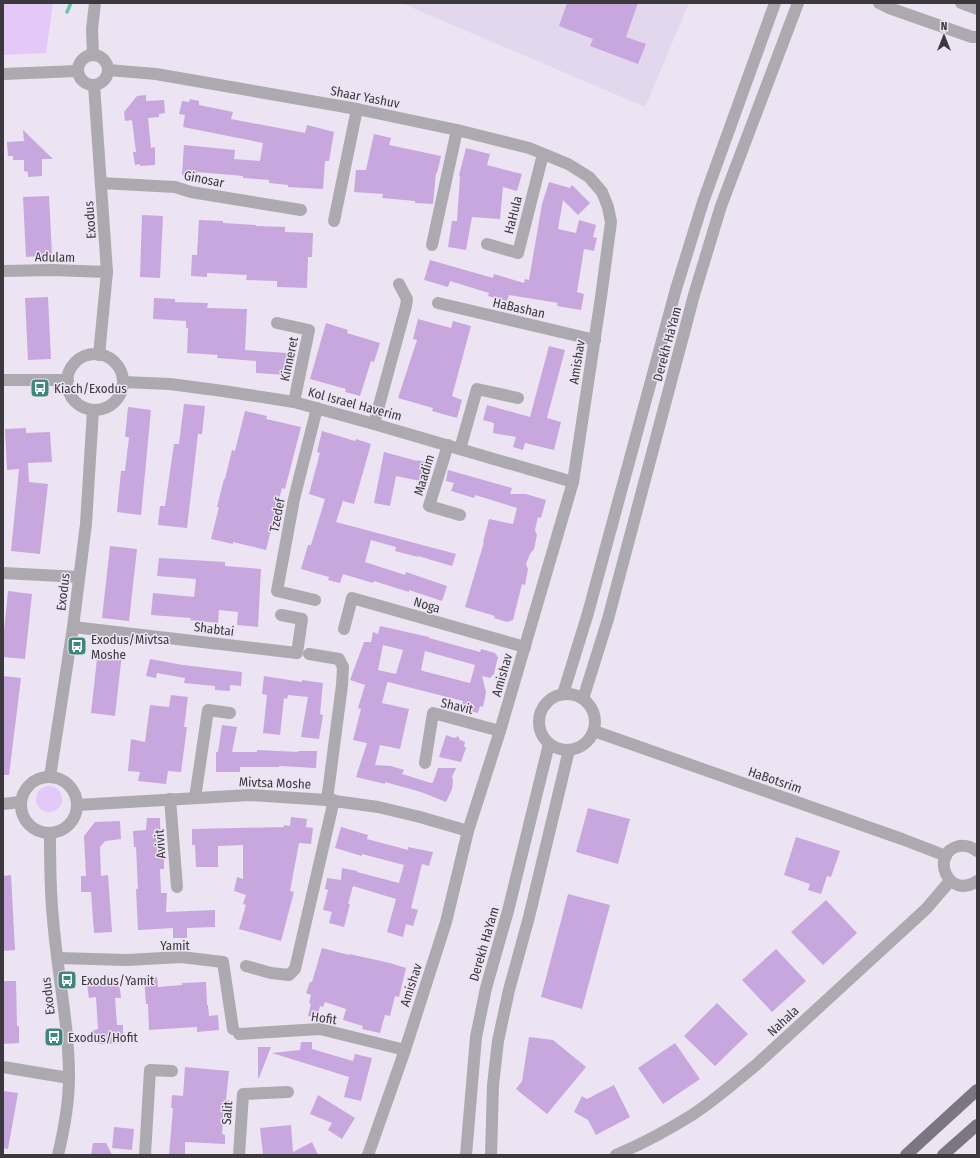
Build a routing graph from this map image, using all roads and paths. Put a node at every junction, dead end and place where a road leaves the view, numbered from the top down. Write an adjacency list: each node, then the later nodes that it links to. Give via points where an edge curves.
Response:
1 (95, 3): 8 (street, via 92,28)
2 (775, 3): 48 (street, Derekh HaYam, via 703,202 676,289 588,613)
3 (798, 3): 49 (street, Derekh HaYam, via 721,206 694,295 608,619)
4 (879, 3): 7 (street)
5 (961, 3): 6 (street)
6 (977, 9)
7 (977, 37)
8 (93, 55): 9 (street, via 102,58); 10 (street, via 83,58)
9 (108, 70): 12 (street, via 105,78); 13 (street, Shaar Yashuv, via 156,74)
10 (78, 71): 11 (street); 12 (street, via 82,80)
11 (3, 74)
12 (94, 84): 16 (street, Exodus)
13 (357, 109): 14 (street, Shaar Yashuv); 19 (street)
14 (457, 130): 15 (street, Shaar Yashuv, via 529,148); 21 (street)
15 (543, 154): 17 (street, Shaar Yashuv, via 568,164 589,177); 20 (street, HaHula, via 518,252)
16 (101, 183): 18 (street, Ginosar, via 175,187 191,192); 23 (street, Exodus)
17 (602, 192): 27 (street, Amishav, via 611,222)
18 (301, 210)
19 (334, 221)
20 (487, 244)
21 (432, 245)
22 (3, 271): 23 (street, Adulam)
23 (107, 272): 28 (street, Exodus)
24 (399, 284): 36 (street, via 407,300 406,306)
25 (438, 303): 27 (street, HaBashan)
26 (277, 323): 33 (street, Kinneret, via 309,330)
27 (594, 340): 38 (street, Amishav)
28 (99, 354): 30 (street, via 82,358 72,367); 31 (street, via 114,361)
29 (3, 380): 30 (street)
30 (68, 380): 35 (street, via 70,394 74,400)
31 (124, 382): 33 (street, Kol Israel Haverim, via 185,386); 35 (street, via 118,399 103,409)
32 (518, 398): 37 (street, via 476,389)
33 (294, 402): 34 (street, Kol Israel Haverim)
34 (317, 408): 36 (street, Kol Israel Haverim); 42 (street, Tzedef, via 294,498 277,591)
35 (93, 410): 41 (street, Exodus, via 86,524)
36 (374, 424): 37 (street, Kol Israel Haverim)
37 (454, 447): 38 (street, Kol Israel Haverim); 39 (street, Maadim, via 430,506)
38 (573, 482): 46 (street, Amishav)
39 (460, 515)
40 (3, 573): 41 (street)
41 (79, 577): 44 (street, Exodus)
42 (315, 600)
43 (282, 616): 44 (street, Shabtai, via 302,619 297,653)
44 (73, 627): 56 (street, Exodus)
45 (344, 629): 46 (street, Noga, via 352,598)
46 (525, 647): 51 (street, Amishav)
47 (309, 654): 59 (street, via 339,659 343,667)
48 (563, 694): 49 (street, via 576,695); 53 (street, via 551,699 540,715 539,728)
49 (583, 699): 52 (street, via 589,703 595,714)
50 (230, 713): 57 (street, via 208,710)
51 (500, 731): 55 (street, Shavit, via 432,713); 63 (street, Amishav)
52 (594, 731): 54 (street, via 587,743 580,748); 66 (street, HaBotsrim)
53 (549, 744): 54 (street, via 558,749); 84 (street, Derekh HaYam, via 508,911 486,988 476,1037)
54 (569, 750): 85 (street, via 498,1042 493,1085)
55 (425, 763)
56 (50, 777): 60 (street, via 34,781 27,787); 62 (street, via 69,786 76,797)
57 (195, 798): 58 (street, Mivtsa Moshe); 59 (street, Mivtsa Moshe, via 250,795)
58 (170, 799): 62 (street, Mivtsa Moshe); 69 (street, Avivit)
59 (330, 800): 63 (street, Mivtsa Moshe, via 378,807); 71 (street, via 295,969 289,976)
60 (20, 802): 61 (street); 64 (street, via 23,818 28,825 34,830)
61 (3, 804)
62 (77, 805): 64 (street, via 77,812 69,825 64,830)
63 (468, 831): 73 (street, Amishav, via 446,922)
64 (50, 834): 70 (street, Exodus, via 53,920)
65 (977, 851): 66 (street, via 968,846 961,846 949,851)
66 (946, 856): 67 (street, via 943,867)
67 (950, 881): 68 (street, via 961,886); 86 (street, Nahala, via 926,909 728,1088 693,1114 653,1138)
68 (977, 881)
69 (177, 887)
70 (58, 958): 72 (street, Yamit, via 127,960 182,957 224,962); 76 (street, Exodus)
71 (246, 966)
72 (236, 1031): 73 (street, Hofit, via 320,1028)
73 (405, 1050): 83 (street, Amishav)
74 (3, 1067): 76 (street)
75 (172, 1071): 81 (street, via 150,1070)
76 (69, 1078): 80 (street, Exodus, via 67,1107)
77 (977, 1090): 87 (main road)
78 (288, 1092): 82 (street, Salit, via 243,1094)
79 (977, 1125): 88 (main road)
80 (58, 1155)
81 (145, 1155)
82 (239, 1155)
83 (368, 1155)
84 (466, 1155)
85 (491, 1155)
86 (616, 1155)
87 (906, 1155)
88 (943, 1155)

